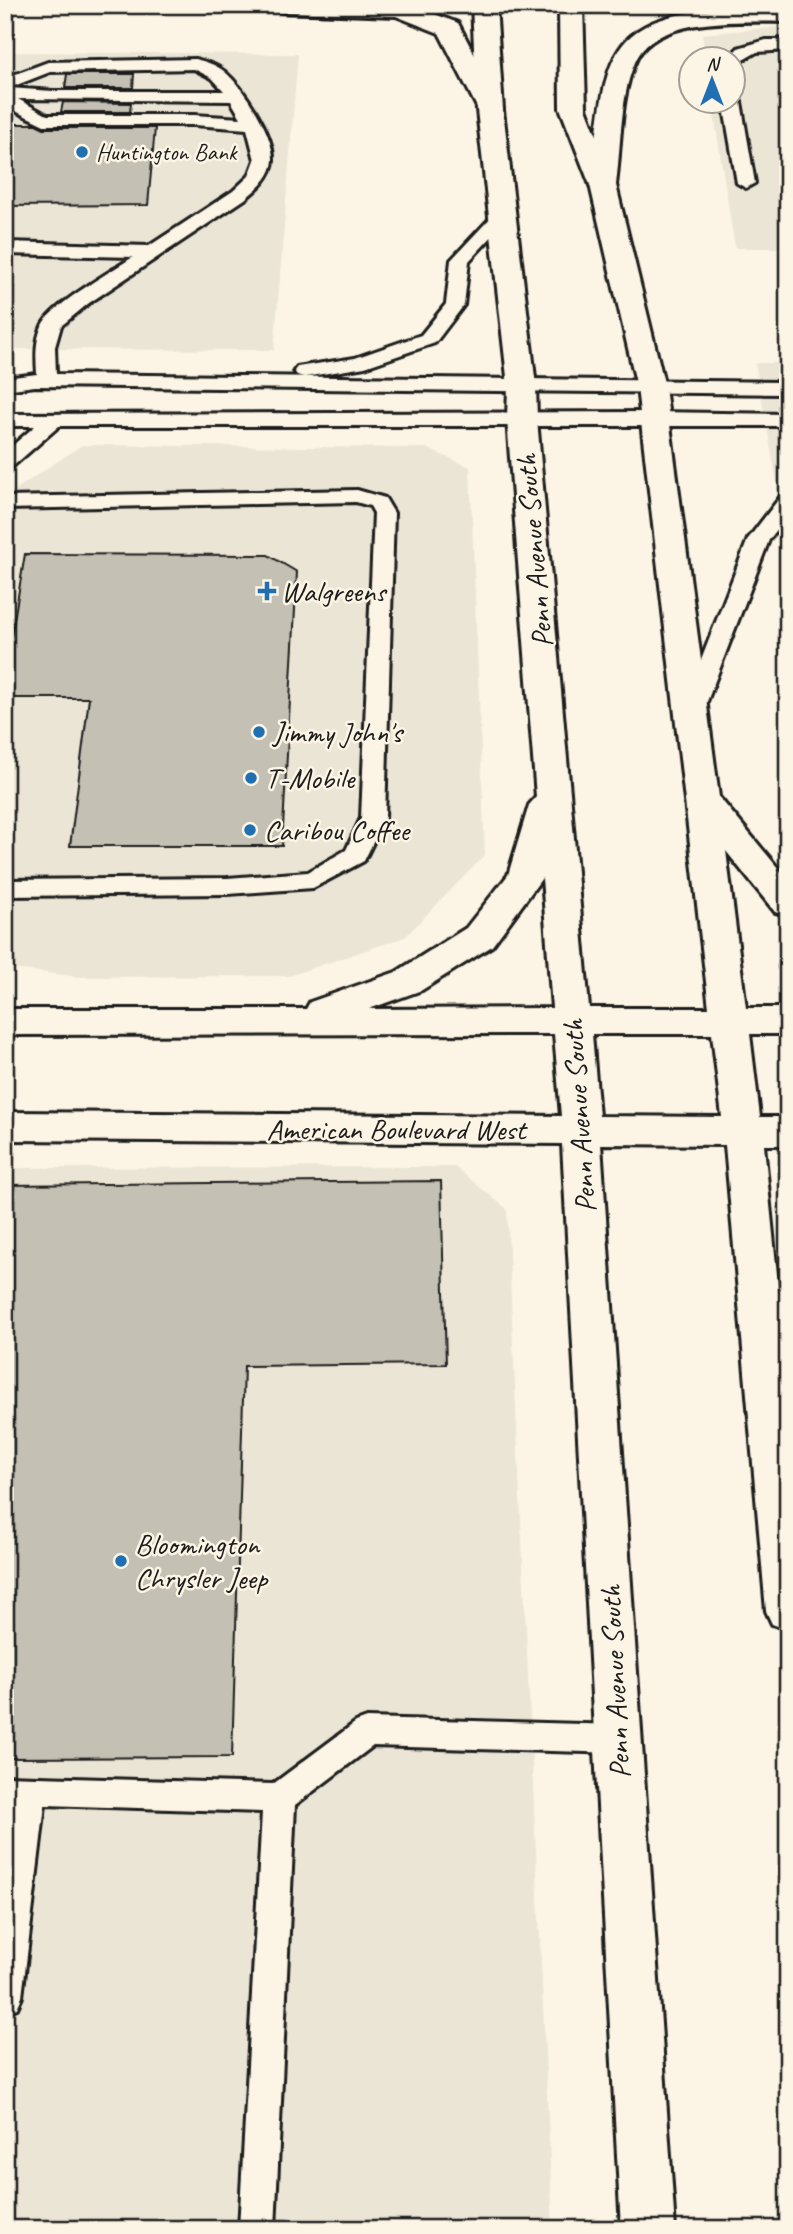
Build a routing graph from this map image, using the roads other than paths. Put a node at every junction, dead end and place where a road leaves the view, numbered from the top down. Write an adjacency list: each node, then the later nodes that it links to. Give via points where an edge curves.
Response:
1 (284, 5): 9 (main road, via 398,9 449,28)
2 (484, 5): 9 (main road, Penn Avenue South)
3 (570, 5): 12 (main road, via 573,108)
4 (788, 15): 12 (main road, via 724,15 679,21 639,39 620,72)
5 (788, 45): 6 (lane)
6 (748, 50)
7 (5, 92): 8 (lane); 8 (lane, via 44,120 194,120); 8 (lane, via 48,66 183,62 208,68)
8 (238, 102): 15 (lane, via 264,158 258,178)
9 (490, 110): 13 (main road, Penn Avenue South)
10 (734, 116): 11 (lane)
11 (746, 183)
12 (603, 185): 21 (main road)
13 (502, 216): 17 (lane, via 460,260 455,305 428,339 358,363); 19 (main road, Penn Avenue South)
14 (5, 248): 15 (lane)
15 (155, 252): 16 (lane, via 52,324 45,348)
16 (47, 380): 17 (lane); 18 (lane)
17 (229, 382): 19 (lane)
18 (5, 384)
19 (522, 386): 21 (lane); 23 (main road, Penn Avenue South)
20 (788, 388): 21 (lane)
21 (652, 403): 23 (lane); 25 (lane); 29 (main road)
22 (55, 419): 23 (lane); 24 (lane); 26 (lane)
23 (522, 419): 30 (main road, Penn Avenue South)
24 (5, 420)
25 (788, 420)
26 (5, 463)
27 (788, 500): 29 (lane, via 759,539)
28 (5, 503): 32 (lane, via 357,496 378,502 384,513 373,818 356,855 313,880 227,886)
29 (692, 712): 31 (main road)
30 (553, 779): 34 (main road, via 525,878 479,937 409,981); 35 (main road, Penn Avenue South)
31 (703, 800): 33 (main road); 36 (main road)
32 (5, 888)
33 (788, 904)
34 (295, 1021): 35 (main road); 38 (main road)
35 (573, 1021): 36 (main road); 40 (main road, Penn Avenue South)
36 (730, 1021): 37 (main road); 41 (main road)
37 (788, 1021)
38 (5, 1022)
39 (5, 1126): 40 (main road, American Boulevard West)
40 (581, 1130): 41 (main road, American Boulevard West); 46 (main road, Penn Avenue South)
41 (743, 1131): 42 (main road, American Boulevard West); 44 (main road)
42 (788, 1131)
43 (788, 1299): 44 (main road)
44 (764, 1351): 45 (main road)
45 (788, 1611)
46 (619, 1740): 48 (lane, via 367,1732); 51 (main road, Penn Avenue South)
47 (18, 1790): 48 (lane); 49 (lane)
48 (279, 1798): 50 (lane)
49 (5, 1997)
50 (257, 2229)
51 (648, 2229)

